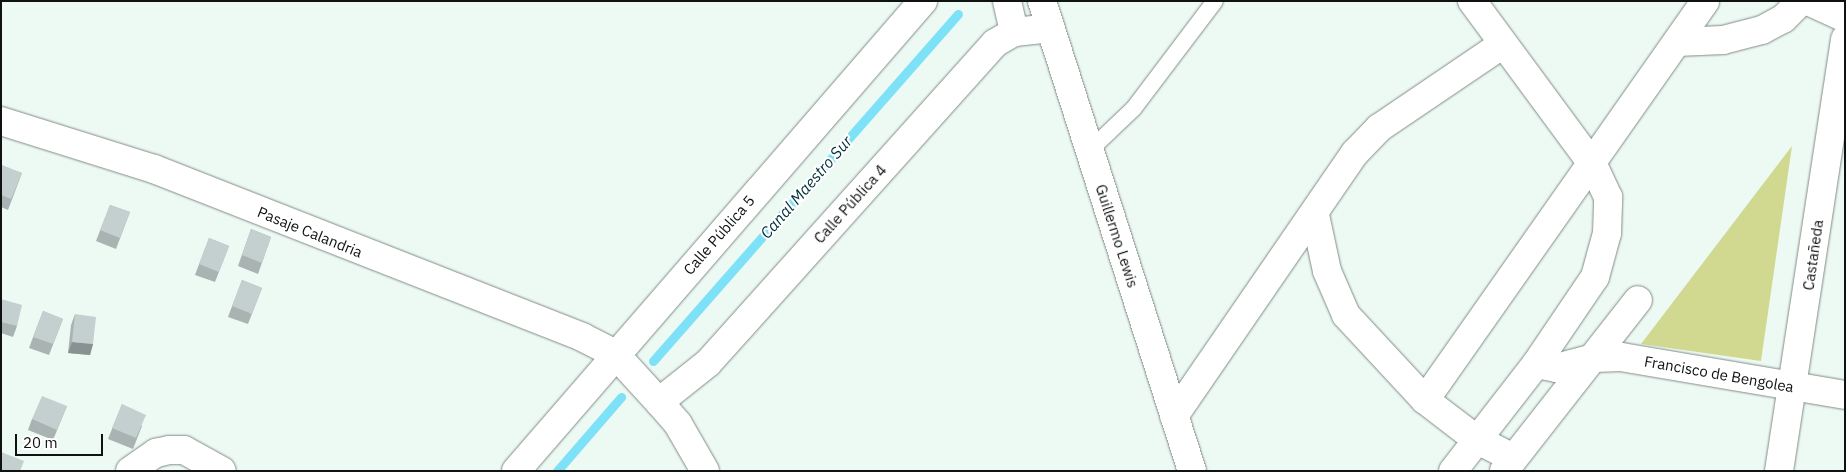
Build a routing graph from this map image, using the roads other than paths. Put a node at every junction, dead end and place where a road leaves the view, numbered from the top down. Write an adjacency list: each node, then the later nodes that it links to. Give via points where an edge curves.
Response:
1 (923, 1): 20 (street, Calle Pública 5)
2 (1007, 1): 11 (street)
3 (1042, 1): 10 (street, Guillermo Lewis)
4 (1215, 1): 16 (lane, via 1134,108)
5 (1472, 1): 14 (street)
6 (1705, 1): 13 (street)
7 (1801, 1): 13 (street, via 1783,19 1762,30 1723,40)
8 (1808, 1): 9 (street)
9 (1845, 18)
10 (1050, 28): 11 (street, Calle Pública 4); 16 (street, Guillermo Lewis)
11 (1014, 32): 26 (street, Calle Pública 4, via 995,43 708,363)
12 (1845, 39): 23 (street, Castañeda)
13 (1677, 42): 17 (street)
14 (1503, 44): 17 (street); 18 (street, via 1379,128 1355,153)
15 (1, 121): 20 (street, Pasaje Calandria, via 154,169 582,337)
16 (1090, 150): 27 (street, Guillermo Lewis)
17 (1593, 165): 22 (street, via 1608,197 1607,233 1594,277); 25 (street)
18 (1315, 215): 25 (street, via 1327,271 1346,315); 27 (street)
19 (1638, 300): 21 (street)
20 (615, 354): 26 (street); 32 (street, Calle Pública 5)
21 (1594, 358): 22 (street, Francisco de Bengolea, via 1556,368); 23 (street, Francisco de Bengolea, via 1621,357); 29 (street)
22 (1536, 364): 28 (street)
23 (1793, 387): 24 (street, Francisco de Bengolea); 36 (street, Castañeda)
24 (1845, 395)
25 (1426, 400): 28 (street)
26 (659, 402): 33 (street, via 678,424)
27 (1174, 416): 34 (street, Guillermo Lewis)
28 (1476, 439): 29 (street); 35 (street)
29 (1508, 465)
30 (130, 471): 31 (street, via 156,453 184,450)
31 (222, 471)
32 (516, 471)
33 (705, 471)
34 (1192, 471)
35 (1453, 471)
36 (1779, 471)

